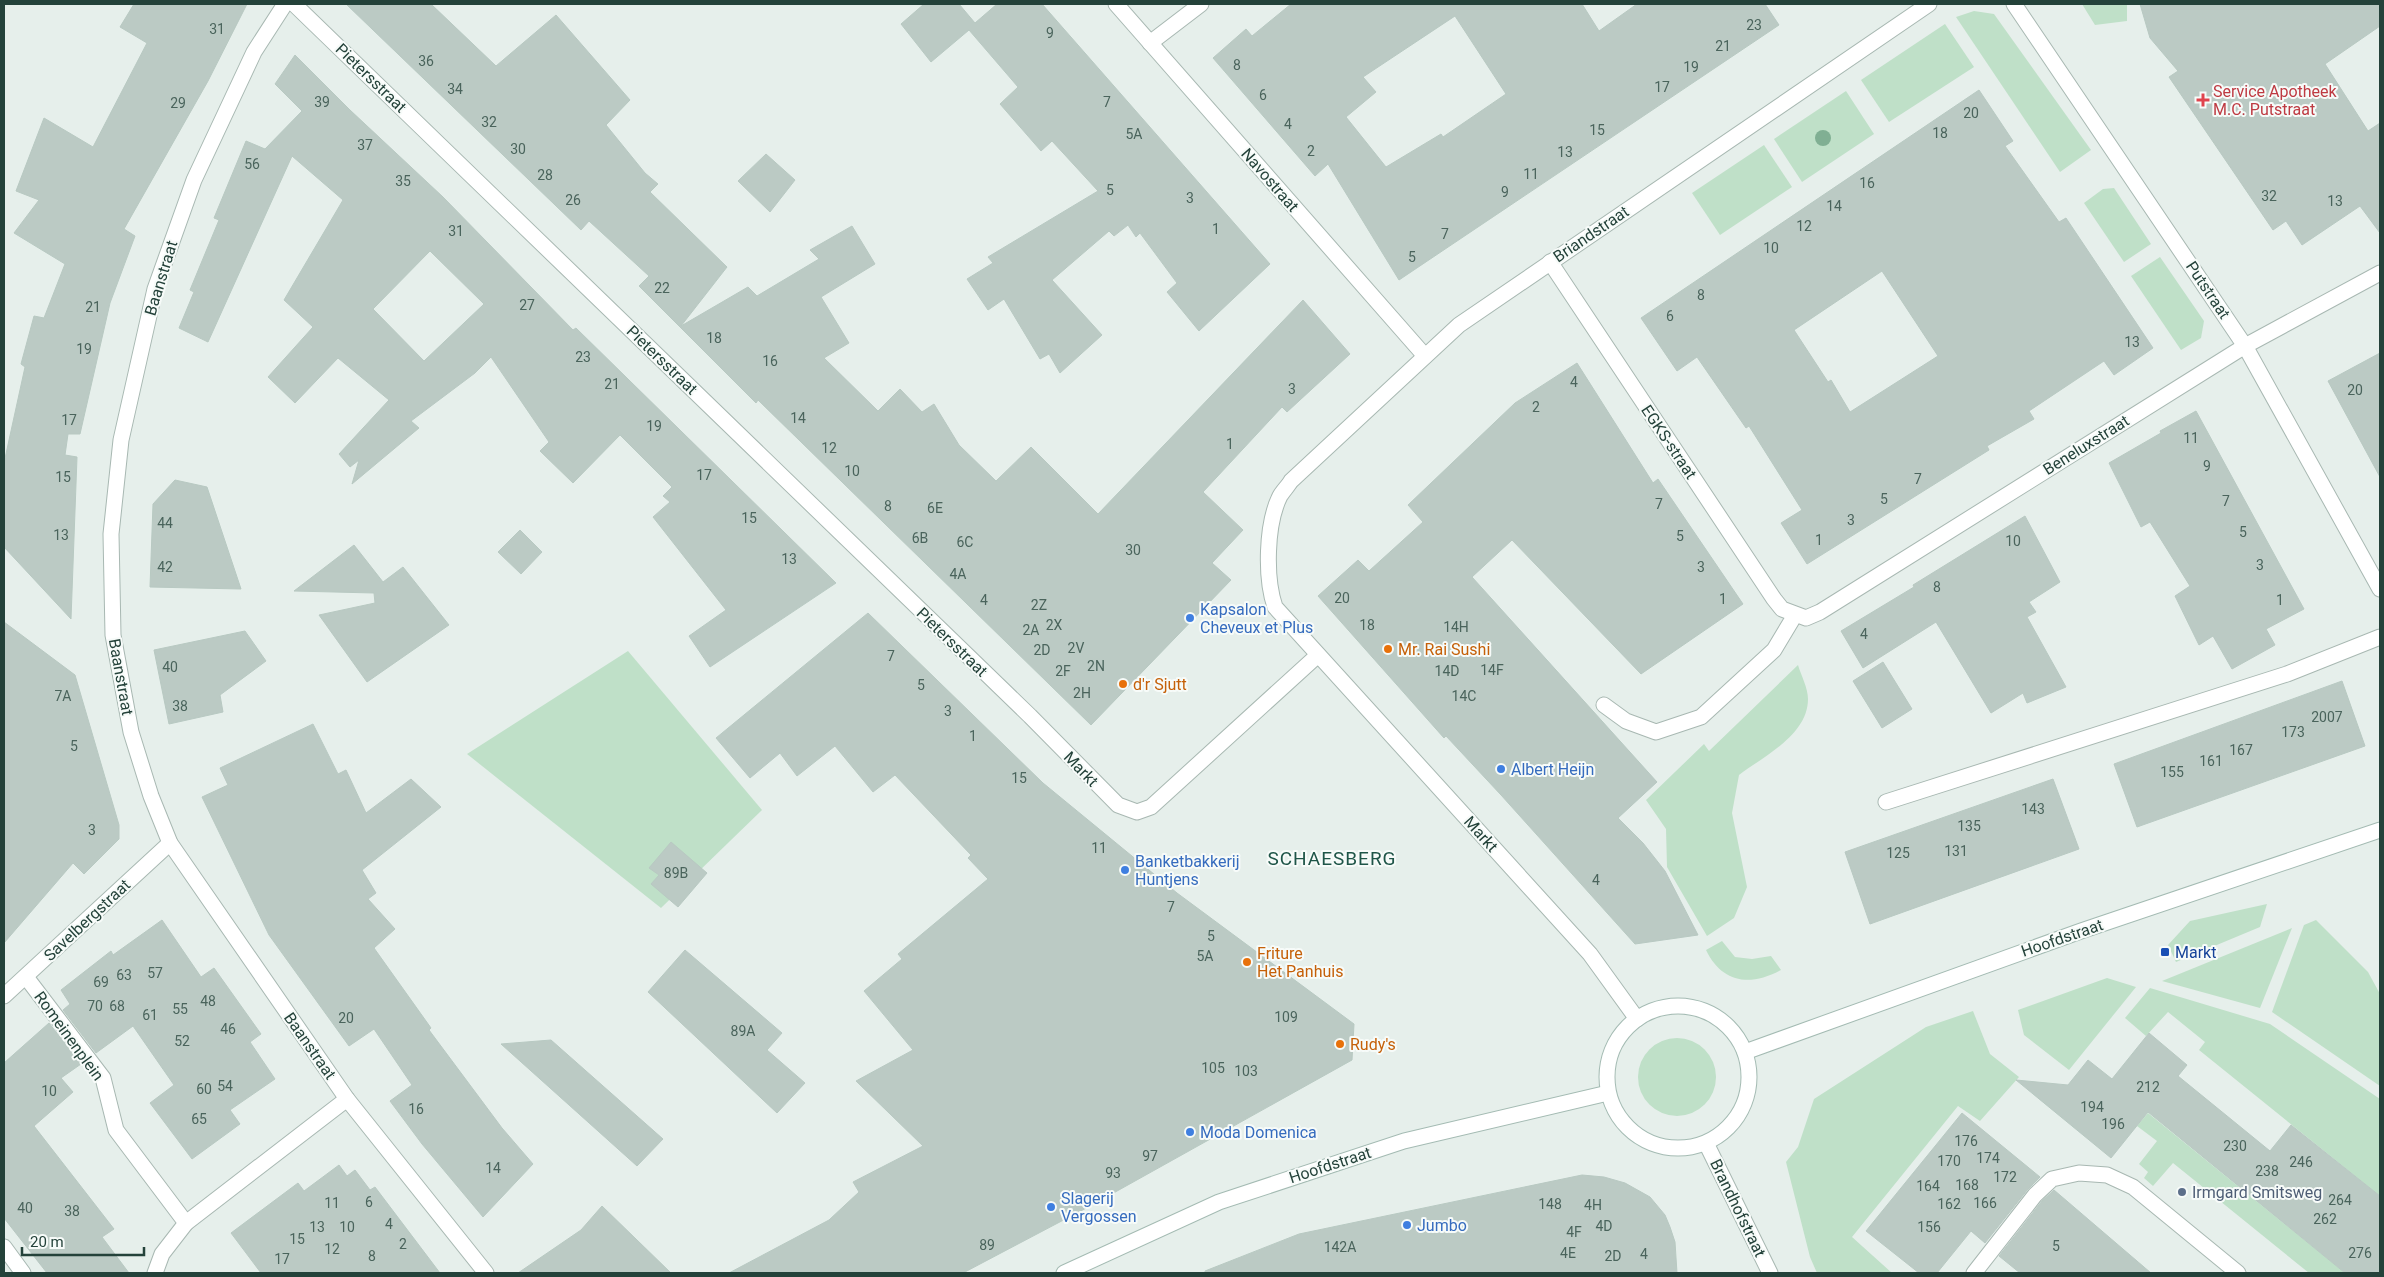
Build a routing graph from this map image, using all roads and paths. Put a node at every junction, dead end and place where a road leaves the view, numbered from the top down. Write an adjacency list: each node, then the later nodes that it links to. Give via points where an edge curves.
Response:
1 (285, 4): 21 (street, Baanstraat, via 254,52 194,180 155,289 121,440 111,534 113,635 131,732)
2 (294, 4): 18 (street, Pietersstraat)
3 (1116, 4): 7 (street, Navostraat)
4 (1201, 4): 7 (street)
5 (1929, 4): 8 (street, Briandstraat)
6 (2014, 4): 10 (street, Putstraat)
7 (1150, 43): 11 (street, Navostraat)
8 (1550, 262): 11 (street, Briandstraat, via 1459,325); 14 (street, EGKS-straat, via 1774,599 1782,609)
9 (2380, 273): 10 (street, Beneluxstraat)
10 (2246, 346): 13 (street, Putstraat); 14 (street, Beneluxstraat, via 1820,612 1806,618)
11 (1424, 356): 12 (street, Briandstraat, via 1291,480)
12 (1280, 496): 16 (street, Markt, via 1269,542 1270,590 1275,607)
13 (2380, 589)
14 (1795, 615): 17 (street, via 1774,650 1701,717 1656,732 1626,721)
15 (2380, 637): 19 (street, via 2287,674)
16 (1318, 655): 18 (street, Markt, via 1151,807 1137,812 1118,805); 24 (street, Markt, via 1590,954)
17 (1604, 705)
18 (1030, 716)
19 (1886, 802)
20 (2380, 830): 25 (street, Hoofdstraat, via 2081,931)
21 (170, 843): 22 (street, Savelbergstraat); 27 (street, Baanstraat)
22 (26, 977): 23 (street, Savelbergstraat); 29 (street, Romeinenplein, via 103,1078 116,1130)
23 (4, 996)
24 (1637, 1019): 25 (street, via 1661,1008 1687,1006 1704,1011 1732,1030); 26 (street, via 1615,1044 1608,1068)
25 (1745, 1052): 28 (street, via 1750,1074 1748,1096 1739,1116)
26 (1608, 1093): 28 (street, via 1618,1116 1635,1134 1657,1146 1682,1149); 34 (street, Hoofdstraat, via 1404,1141 1228,1199)
27 (347, 1099): 29 (street); 33 (street, Baanstraat)
28 (1706, 1144): 35 (street, Brandhofstraat)
29 (186, 1223): 32 (street, via 162,1254)
30 (4, 1247): 31 (street)
31 (23, 1273)
32 (155, 1273)
33 (486, 1273)
34 (1064, 1273)
35 (1770, 1273)
36 (1974, 1273): 37 (street, via 2035,1194 2052,1179 2079,1173 2107,1175 2133,1187)
37 (2238, 1273)

